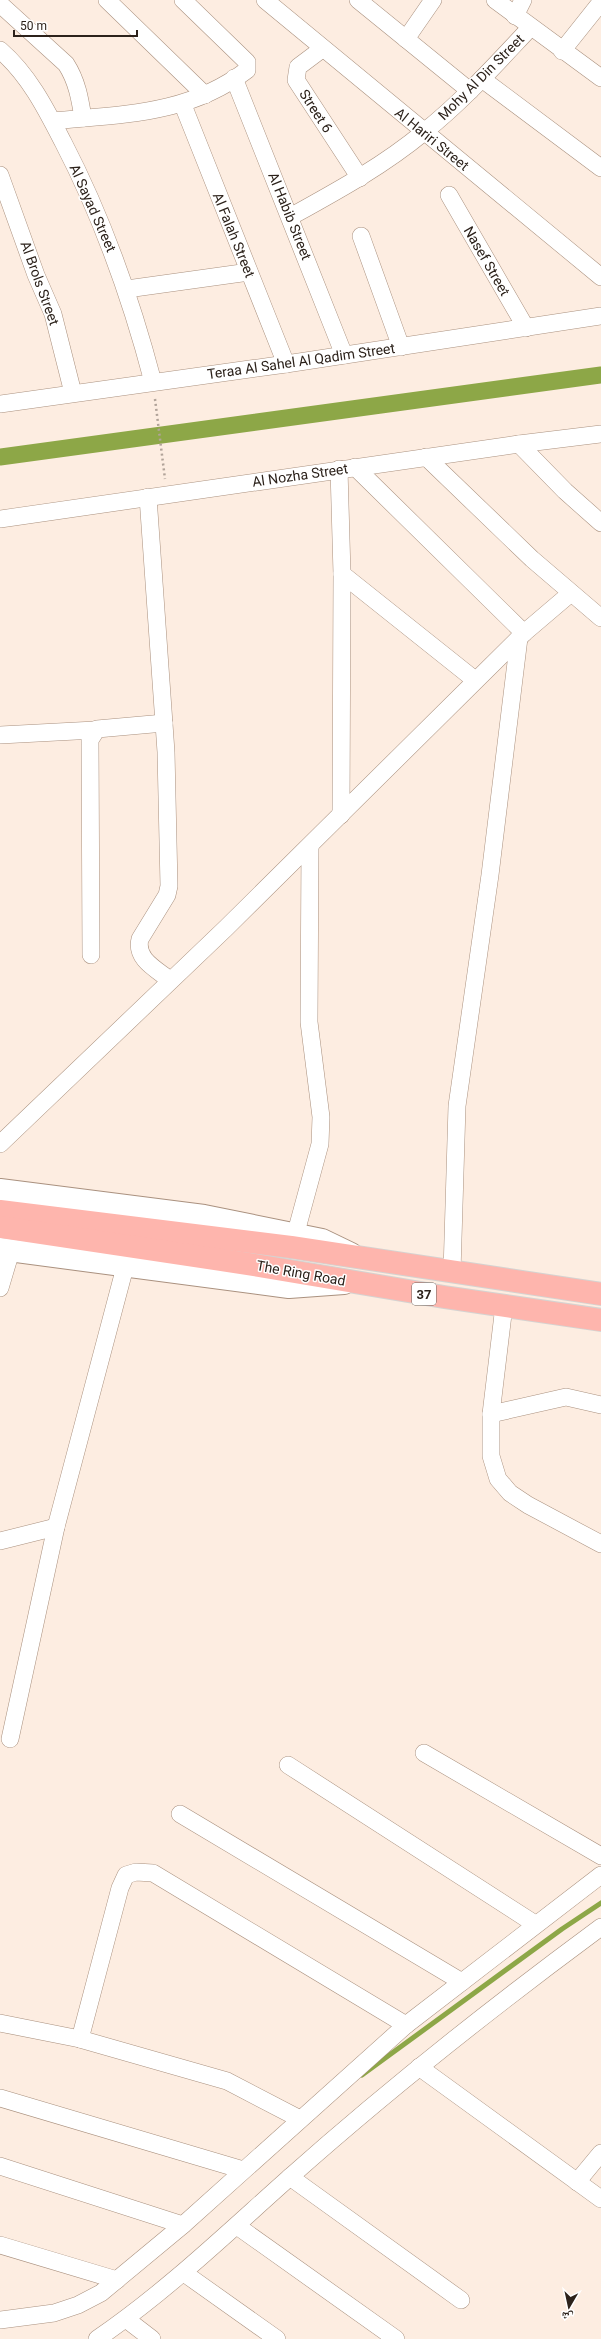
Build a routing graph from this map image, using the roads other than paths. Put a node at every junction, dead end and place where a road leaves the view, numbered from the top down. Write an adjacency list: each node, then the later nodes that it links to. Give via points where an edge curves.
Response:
1 (107, 0): 19 (street)
2 (183, 0): 16 (street, via 248,62 247,70)
3 (358, 0): 12 (street)
4 (433, 0): 12 (street)
5 (495, 0): 10 (street)
6 (523, 0): 10 (street)
7 (268, 1): 13 (street, Al Hariri Street)
8 (0, 4): 21 (street, via 66,64 74,76)
9 (600, 7): 15 (street)
10 (515, 16): 11 (street)
11 (530, 28): 15 (street); 18 (street, Mohy Al Din Street)
12 (406, 39): 18 (street)
13 (322, 49): 23 (street, Al Hariri Street); 26 (street, Street 6, via 298,67 296,80)
14 (0, 50): 22 (street, Al Sayad Street, via 32,87)
15 (562, 51): 17 (street)
16 (234, 78): 19 (street); 28 (street, Al Habib Street)
17 (601, 78)
18 (476, 85): 23 (street, Mohy Al Din Street); 24 (street)
19 (205, 94): 20 (street)
20 (183, 105): 21 (street, via 157,111); 30 (street, Al Falah Street)
21 (83, 118): 22 (street)
22 (53, 122): 32 (street, Al Sayad Street, via 88,190)
23 (424, 132): 26 (street, Mohy Al Din Street); 31 (street, Al Hariri Street)
24 (601, 168)
25 (0, 175): 39 (street, Al Brols Street, via 53,314)
26 (360, 178): 28 (street, Mohy Al Din Street)
27 (449, 195): 34 (street, Nasef Street)
28 (290, 217): 36 (street, Al Habib Street)
29 (361, 236): 35 (street)
30 (249, 272): 32 (street); 37 (street, Al Falah Street)
31 (601, 277)
32 (127, 289): 38 (street, Al Sayad Street)
33 (601, 316): 34 (street, Teraa Al Sahel Al Qadim Street)
34 (526, 328): 35 (street, Teraa Al Sahel Al Qadim Street)
35 (401, 347): 36 (street, Teraa Al Sahel Al Qadim Street)
36 (344, 355): 37 (street, Teraa Al Sahel Al Qadim Street)
37 (286, 364): 38 (street, Teraa Al Sahel Al Qadim Street)
38 (153, 382): 39 (street, Teraa Al Sahel Al Qadim Street)
39 (73, 393): 40 (street, Teraa Al Sahel Al Qadim Street)
40 (0, 404)
41 (601, 434): 42 (street, Al Nozha Street)
42 (519, 444): 43 (street, Al Nozha Street); 47 (street)
43 (426, 457): 44 (street, Al Nozha Street); 49 (street)
44 (347, 468): 45 (street, Al Nozha Street); 48 (street); 51 (street)
45 (148, 497): 46 (street, Al Nozha Street); 53 (street)
46 (0, 519)
47 (601, 523)
48 (342, 574): 52 (street); 56 (street)
49 (571, 593): 50 (street); 51 (street)
50 (601, 618)
51 (521, 636): 52 (street); 67 (street, via 457,1106)
52 (475, 680): 56 (street)
53 (164, 723): 54 (street); 59 (street, via 169,886 167,895 138,946 142,957)
54 (95, 730): 55 (street); 58 (street, via 90,740)
55 (0, 734)
56 (341, 815): 57 (street)
57 (310, 846): 59 (street); 64 (street, via 309,1022 321,1124 320,1144 314,1170)
58 (91, 955)
59 (170, 980): 60 (street)
60 (0, 1144)
61 (0, 1190): 64 (street, via 204,1216)
62 (0, 1211): 64 (highway, The Ring Road / 37, via 252,1243)
63 (0, 1227): 68 (highway, The Ring Road / 37)
64 (293, 1241): 67 (highway, The Ring Road / 37, via 355,1257)
65 (6, 1250): 66 (street); 69 (street)
66 (125, 1267): 68 (street, via 289,1287); 75 (street)
67 (452, 1272): 70 (highway, The Ring Road / 37)
68 (353, 1282): 71 (highway, The Ring Road / 37)
69 (0, 1288)
70 (601, 1294)
71 (504, 1306): 72 (highway, The Ring Road / 37); 74 (street)
72 (601, 1320)
73 (601, 1405): 74 (street, via 566,1397)
74 (491, 1414): 77 (street, via 491,1456 498,1479 510,1493)
75 (56, 1527): 76 (street); 78 (street)
76 (0, 1540)
77 (601, 1544)
78 (10, 1739)
79 (424, 1753): 82 (street)
80 (288, 1765): 84 (street)
81 (180, 1814): 86 (street)
82 (601, 1856)
83 (601, 1875): 84 (street)
84 (535, 1924): 86 (street)
85 (600, 1928): 90 (street)
86 (462, 1982): 88 (street)
87 (0, 2023): 89 (street)
88 (406, 2025): 89 (street, via 153,1873 136,1872 126,1875 120,1888); 92 (street)
89 (80, 2040): 92 (street, via 227,2081)
90 (419, 2067): 96 (street); 97 (street)
91 (0, 2098): 95 (street)
92 (300, 2119): 95 (street)
93 (601, 2153): 97 (street)
94 (0, 2166): 99 (street)
95 (243, 2170): 99 (street)
96 (290, 2177): 100 (street); 104 (street)
97 (577, 2182): 98 (street)
98 (601, 2199)
99 (183, 2225): 103 (street)
100 (237, 2226): 102 (street); 110 (street)
101 (0, 2245): 103 (street)
102 (184, 2273): 105 (street); 109 (street)
103 (116, 2280): 106 (street, via 78,2305 54,2313)
104 (461, 2300)
105 (126, 2319): 107 (street); 108 (street)
106 (0, 2320)
107 (97, 2339)
108 (152, 2339)
109 (277, 2339)
110 (396, 2339)

